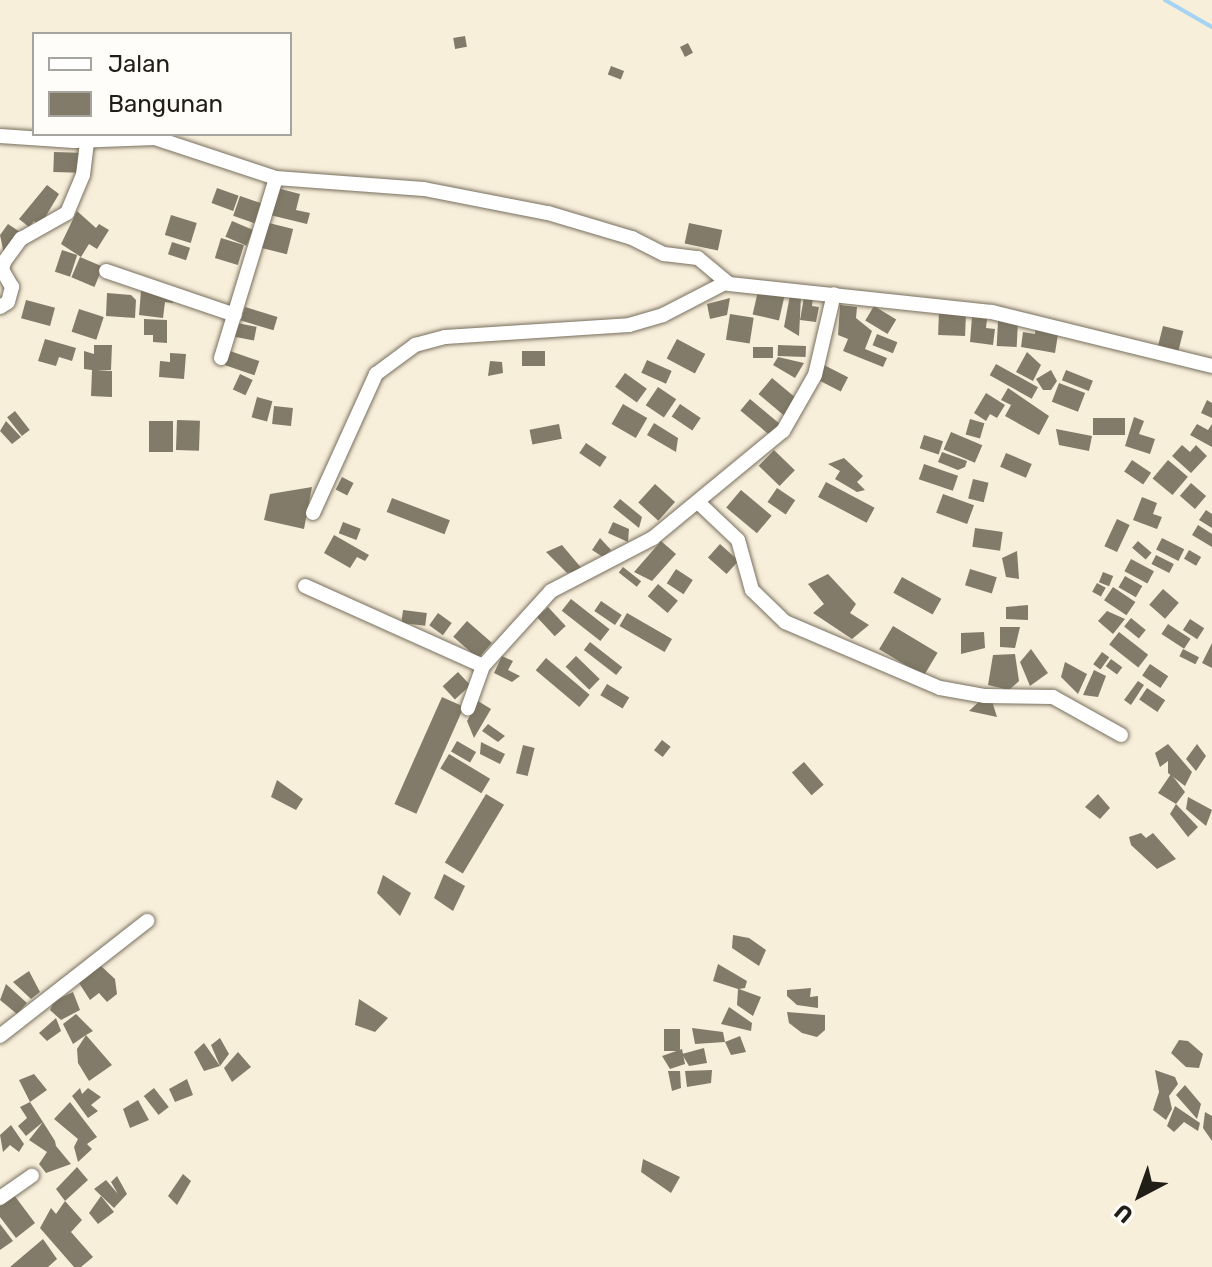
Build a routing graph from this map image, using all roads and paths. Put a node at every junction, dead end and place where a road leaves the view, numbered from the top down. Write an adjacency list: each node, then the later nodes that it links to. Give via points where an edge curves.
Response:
1 (0, 136): 2 (street)
2 (87, 141): 3 (street, via 155,138); 7 (street, via 83,175 67,213 21,239 4,262 2,270 12,287 8,302)
3 (276, 178): 5 (street, via 412,187 548,213 632,238 659,253 704,260); 8 (street)
4 (106, 271): 8 (street)
5 (725, 283): 6 (street); 12 (street, via 663,315 629,325 445,337 415,345 376,374)
6 (834, 294): 10 (street, via 1038,320); 11 (street, via 815,375 795,415 766,448)
7 (0, 307)
8 (235, 315): 9 (street)
9 (221, 358)
10 (1212, 366)
11 (700, 504): 14 (street, via 644,544 551,591); 16 (street, via 738,540 752,590 785,622 940,688 985,696 1053,697)
12 (313, 513)
13 (305, 586): 14 (street)
14 (483, 666): 15 (street)
15 (468, 708)
16 (1121, 735)
17 (147, 921): 18 (street)
18 (0, 1036)
19 (32, 1176): 20 (street)
20 (0, 1198)

